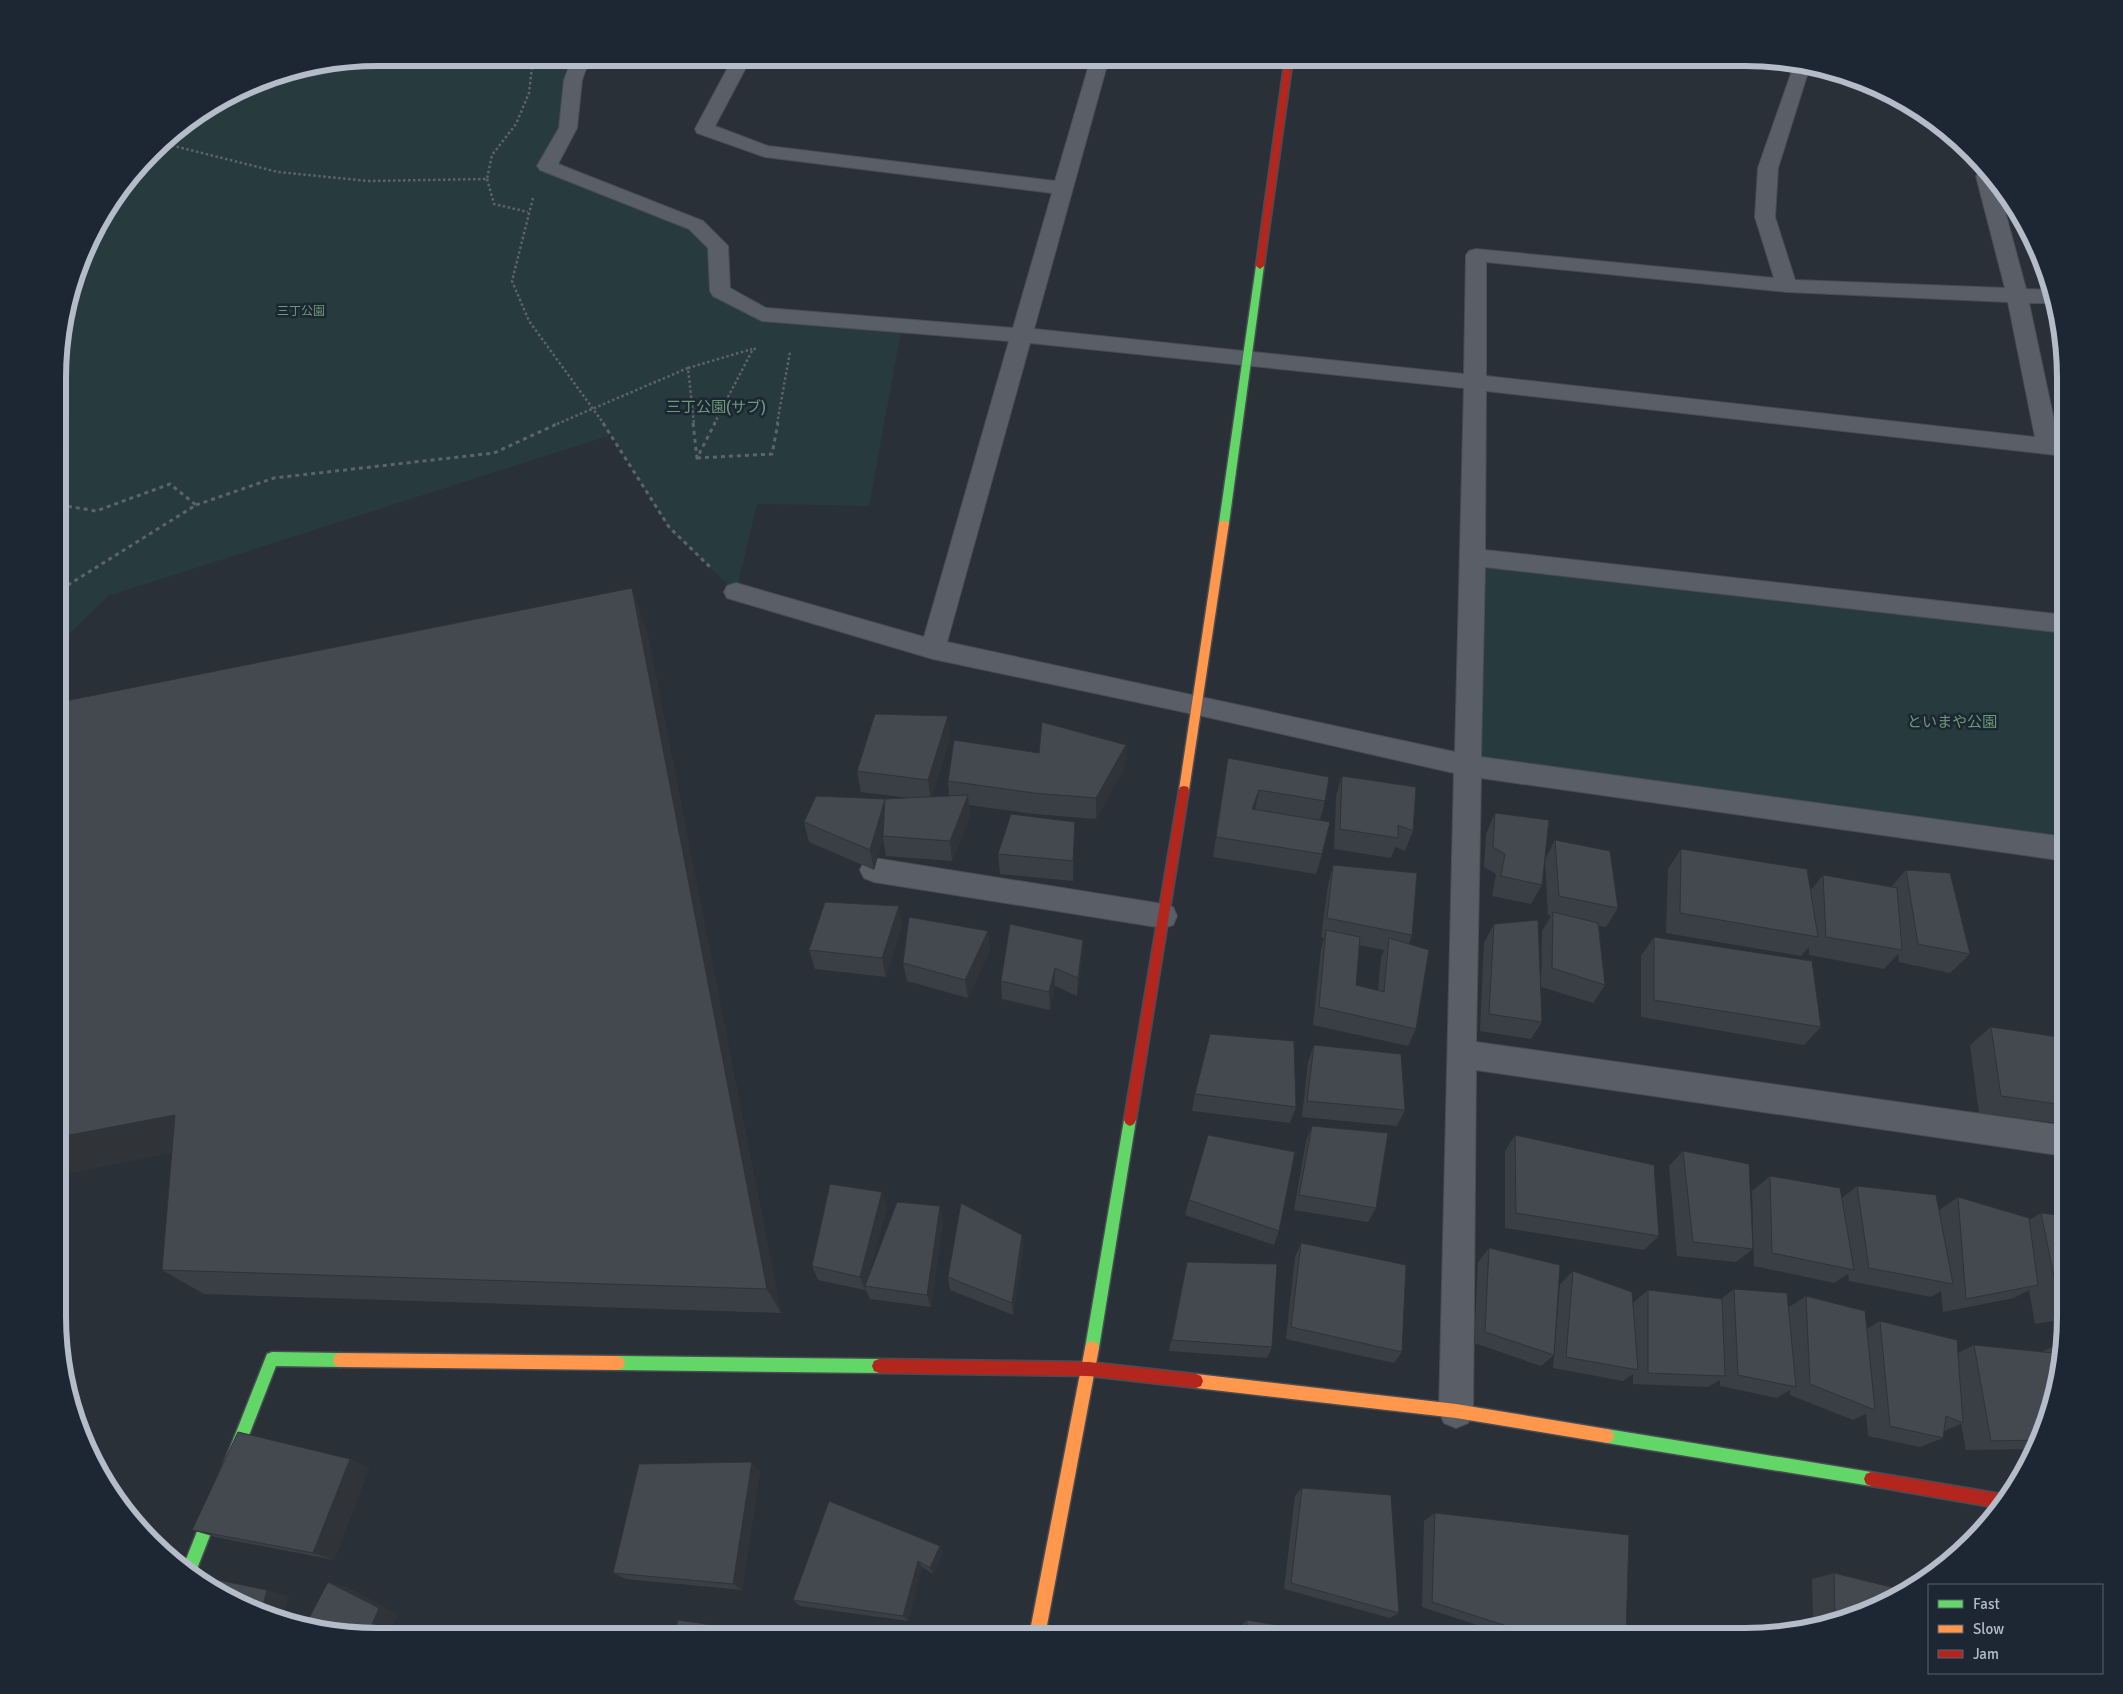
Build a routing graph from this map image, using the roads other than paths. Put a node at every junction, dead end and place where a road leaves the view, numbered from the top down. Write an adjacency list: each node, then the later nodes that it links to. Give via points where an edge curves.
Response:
1 (578, 66): 11 (street, via 573,80 568,128 546,166 696,224 718,246 720,291 762,314)
2 (738, 66): 7 (street, via 704,129 765,151)
3 (1092, 66): 7 (street)
4 (1288, 66): 12 (street)
5 (1800, 71): 8 (street, via 1768,168 1765,217)
6 (1988, 183): 9 (street)
7 (1062, 188): 11 (street)
8 (1787, 286): 9 (street); 13 (street, via 1476,256)
9 (2017, 294): 10 (street); 14 (street)
10 (2045, 296)
11 (1020, 335): 12 (street); 18 (street)
12 (1247, 357): 13 (street); 19 (street)
13 (1474, 382): 14 (street); 15 (street)
14 (2057, 447)
15 (1472, 557): 17 (street); 20 (street)
16 (736, 592): 18 (street)
17 (2057, 623)
18 (933, 649): 19 (street)
19 (1198, 705): 20 (street); 23 (street)
20 (1469, 766): 21 (street); 24 (street)
21 (2057, 847)
22 (874, 870): 23 (street)
23 (1163, 916): 26 (street)
24 (1461, 1054): 25 (street); 27 (street)
25 (2057, 1140)
26 (1089, 1369): 27 (street); 29 (street, via 272,1359); 30 (street)
27 (1456, 1411): 28 (street)
28 (1996, 1500)
29 (191, 1565)
30 (1039, 1628)

